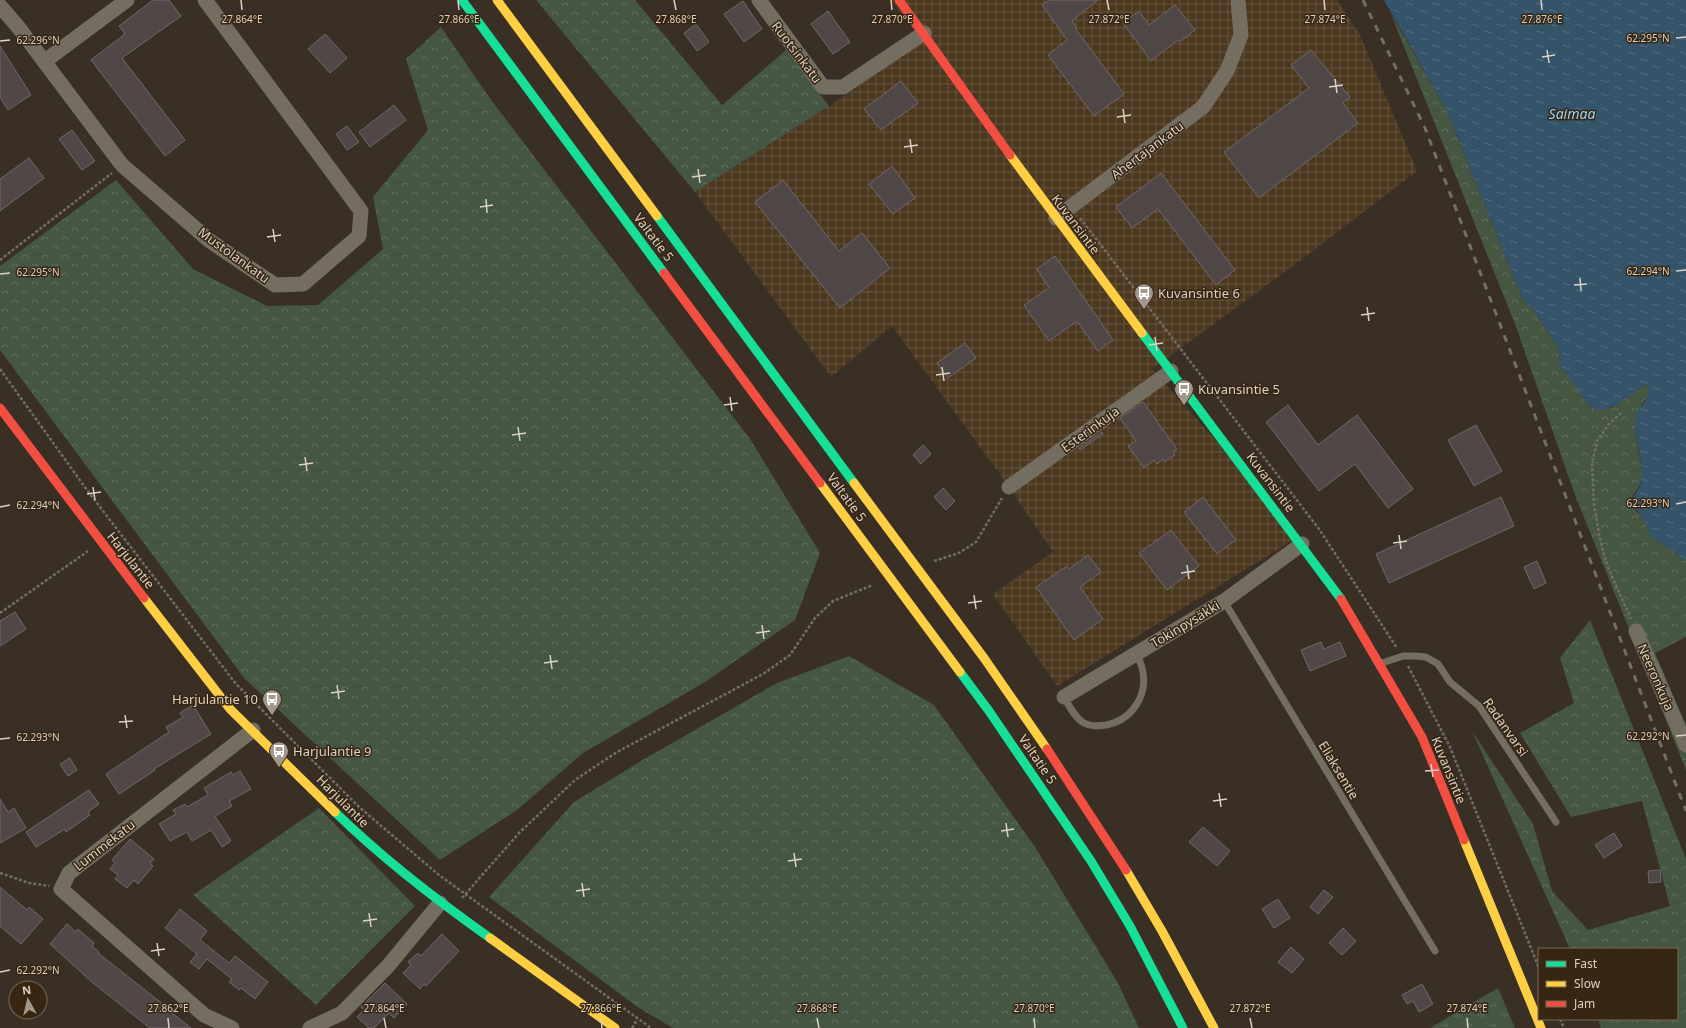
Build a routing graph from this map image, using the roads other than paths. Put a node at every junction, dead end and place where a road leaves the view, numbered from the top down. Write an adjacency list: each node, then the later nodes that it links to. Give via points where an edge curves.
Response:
1 (128, 0): 10 (street)
2 (205, 0): 10 (street, Mustolankatu, via 361,211 359,236 303,284 275,285 210,241 122,165)
3 (462, 0): 29 (main road, Valtatie 5, via 993,717 1095,868 1130,926)
4 (497, 0): 30 (main road, Valtatie 5, via 984,658 1043,742 1150,908)
5 (758, 0): 9 (street, Ruotsinkatu, via 823,87 844,87)
6 (898, 0): 9 (main road, Kuvansintie)
7 (1238, 0): 11 (street, Ahertajankatu, via 1241,34 1227,71 1203,107)
8 (0, 6): 10 (street, Mustolankatu)
9 (924, 33): 11 (main road, Kuvansintie)
10 (45, 61)
11 (1056, 218): 12 (main road, Kuvansintie)
12 (1171, 371): 14 (street, Esterinkuja); 15 (main road, Kuvansintie)
13 (0, 408): 21 (main road, Harjulantie, via 230,709)
14 (1009, 487)
15 (1302, 544): 16 (street, Tokinpysäkki); 19 (main road, Kuvansintie, via 1348,607)
16 (1224, 601): 18 (street, Tokinpysäkki); 25 (lane, Eliaksentie)
17 (1636, 631): 22 (street, Neeronkuja)
18 (1136, 654): 20 (street, Tokinpysäkki); 20 (lane, via 1142,668 1143,687 1138,704 1130,715 1114,723 1097,726 1085,724 1073,712)
19 (1380, 664): 23 (lane, Radanvarsi, via 1403,656 1426,657 1438,664 1450,682 1479,706); 31 (main road, Kuvansintie, via 1422,737)
20 (1064, 697)
21 (253, 730): 24 (main road, Harjulantie, via 365,842); 26 (street, Lummekatu, via 69,873 61,888 204,1015)
22 (1686, 745)
23 (1556, 822)
24 (446, 907): 27 (street, via 342,1013); 28 (main road, Harjulantie)
25 (1435, 951)
26 (232, 1028)
27 (310, 1028)
28 (615, 1028)
29 (1183, 1028)
30 (1214, 1028)
31 (1541, 1028)

